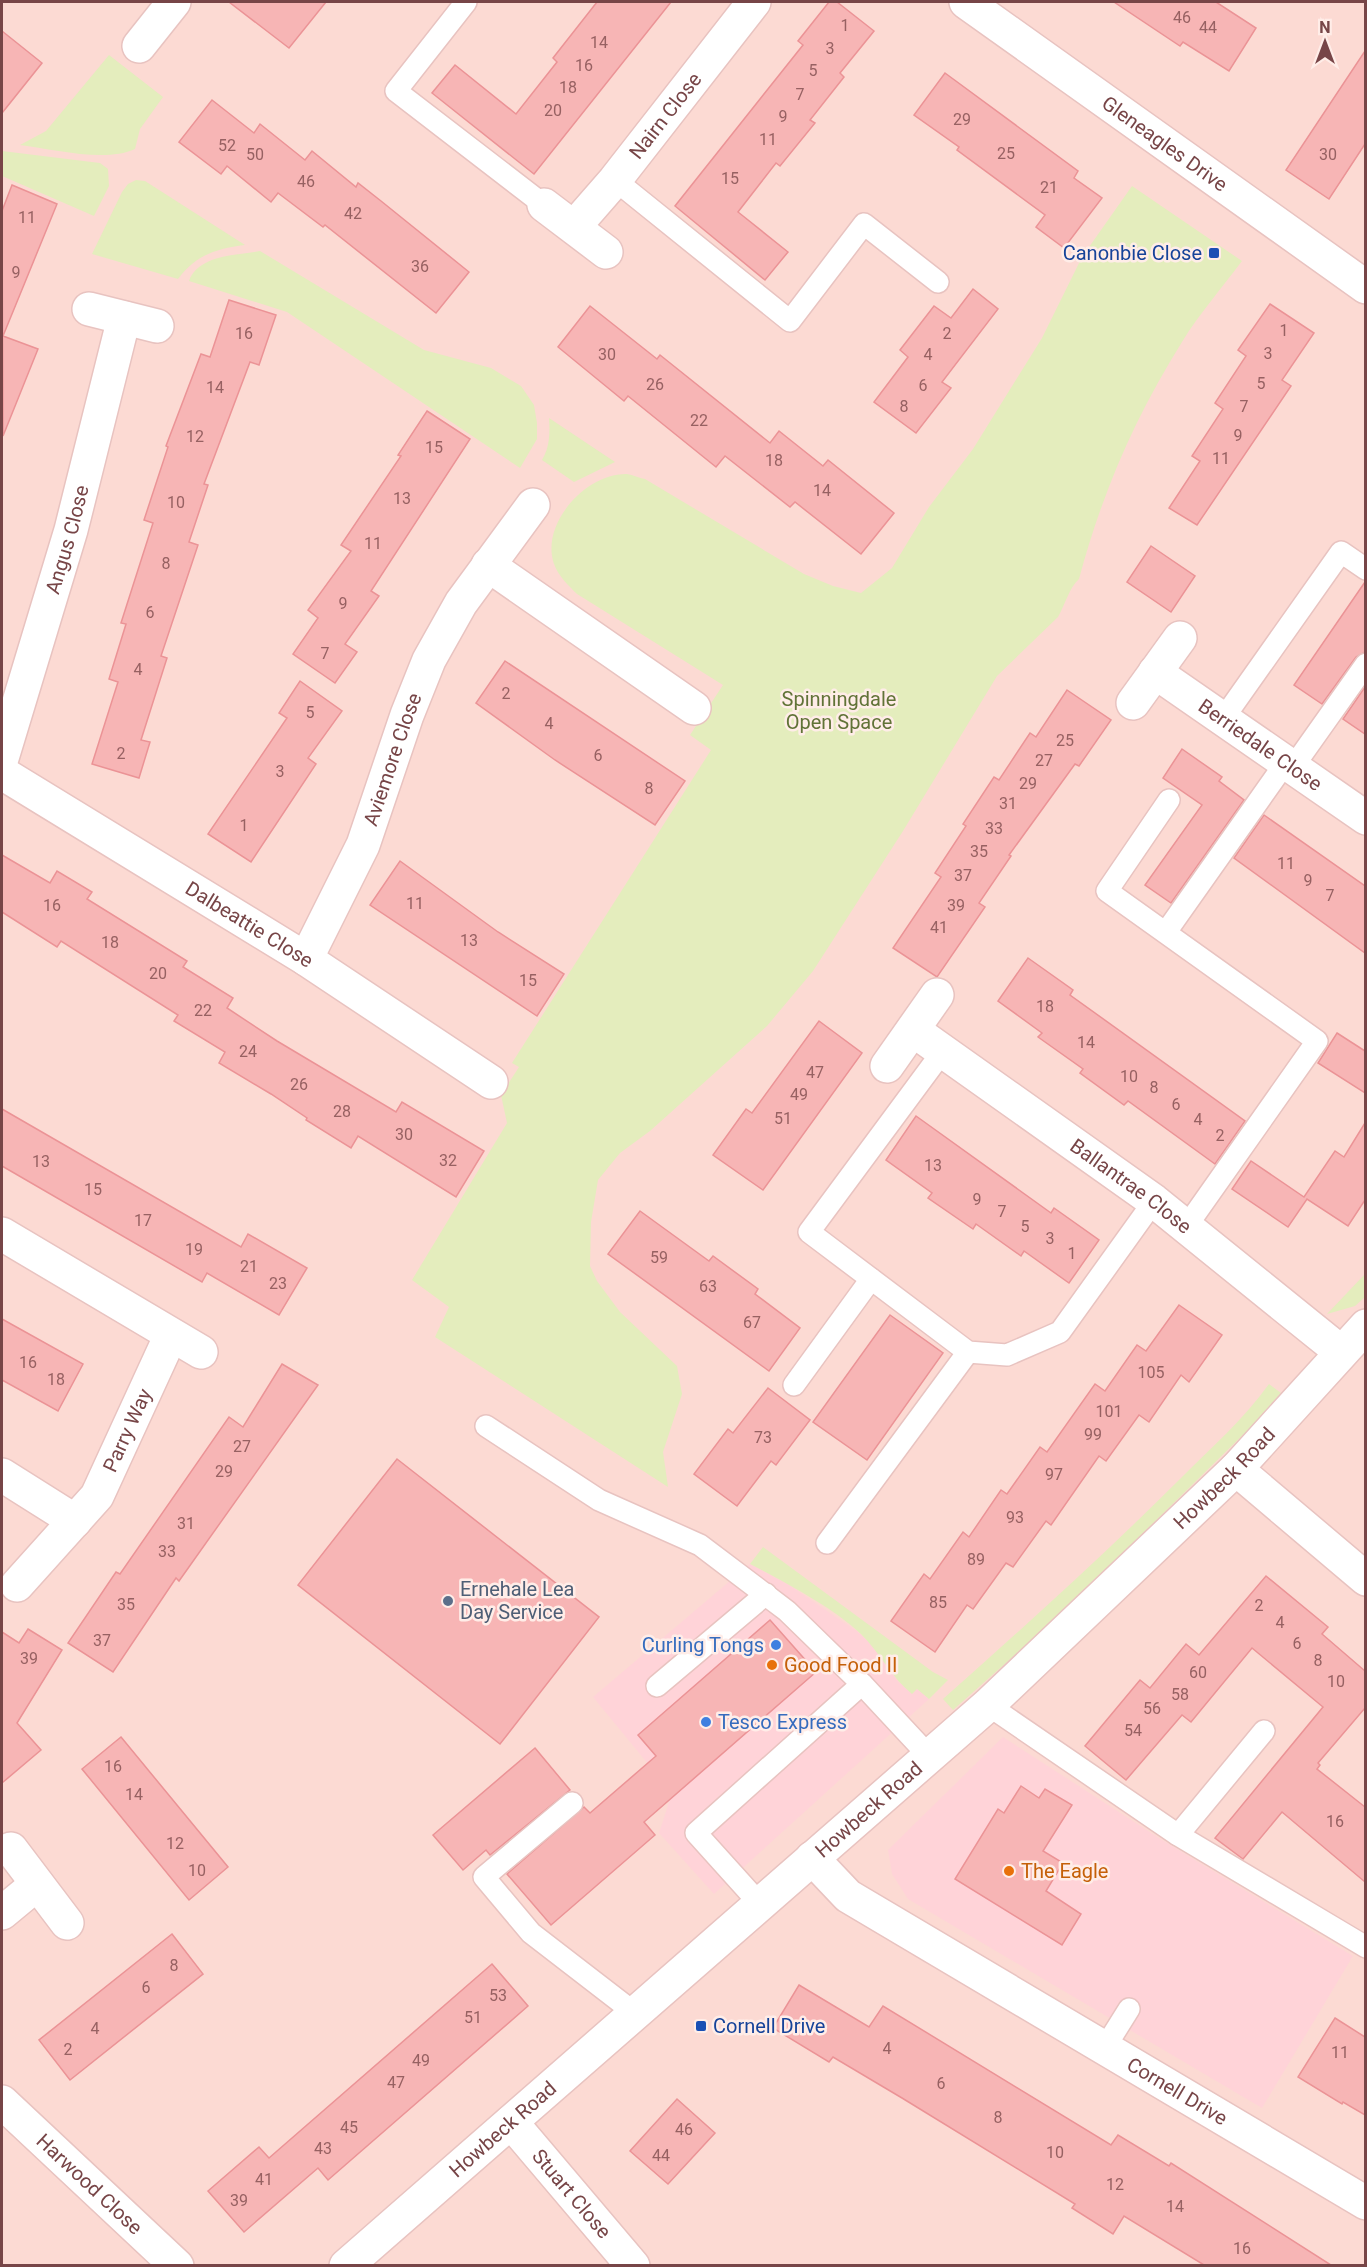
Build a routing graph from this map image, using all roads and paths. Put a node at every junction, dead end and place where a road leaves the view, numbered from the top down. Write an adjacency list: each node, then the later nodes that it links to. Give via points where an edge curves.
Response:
1 (174, 2): 5 (street)
2 (466, 2): 7 (lane, via 396,91)
3 (754, 2): 6 (street, Nairn Close)
4 (966, 2): 11 (street, Gleneagles Drive)
5 (139, 46)
6 (615, 180): 8 (street, Nairn Close); 10 (lane, via 790,321 864,224)
7 (544, 205): 8 (street)
8 (574, 227): 9 (street)
9 (606, 252)
10 (938, 282)
11 (1365, 287)
12 (89, 309): 13 (street)
13 (124, 318): 14 (street); 24 (street, Angus Close, via 71,530)
14 (157, 326)
15 (533, 505): 16 (street, Aviemore Close)
16 (488, 565): 22 (street); 30 (street, Aviemore Close, via 429,660 363,844)
17 (1365, 569): 23 (lane, via 1341,552)
18 (1180, 638): 20 (street)
19 (1365, 664): 25 (lane)
20 (1155, 672): 21 (street); 23 (street, Berriedale Close)
21 (1133, 703)
22 (694, 708)
23 (1223, 719): 25 (street, Berriedale Close)
24 (2, 759)
25 (1289, 764): 28 (street, Berriedale Close); 29 (lane)
26 (2, 773): 30 (street, Dalbeattie Close)
27 (1169, 800): 29 (lane, via 1107,891)
28 (1365, 818)
29 (1166, 932): 37 (lane, via 1317,1041)
30 (306, 959): 35 (street, Dalbeattie Close)
31 (937, 995): 32 (street)
32 (913, 1030): 33 (street, Ballantrae Close); 34 (street)
33 (944, 1051): 36 (street, Ballantrae Close); 39 (lane, via 809,1232)
34 (887, 1066)
35 (491, 1082)
36 (1154, 1201): 37 (street, Ballantrae Close); 43 (lane, via 1060,1332 1007,1354)
37 (1186, 1227): 44 (street, Ballantrae Close)
38 (2, 1234): 41 (street)
39 (870, 1279): 43 (lane); 45 (lane)
40 (1365, 1326): 44 (street, Howbeck Road)
41 (171, 1335): 42 (street); 49 (street, Parry Way, via 111,1470 97,1496)
42 (201, 1352)
43 (968, 1353): 50 (lane)
44 (1341, 1353): 47 (street, Howbeck Road)
45 (794, 1385)
46 (486, 1426): 53 (lane, via 599,1500 700,1545)
47 (1236, 1468): 51 (street); 56 (street, Howbeck Road)
48 (2, 1475): 49 (street)
49 (75, 1521): 52 (street, Parry Way)
50 (827, 1542)
51 (1365, 1579)
52 (17, 1585)
53 (766, 1594): 54 (lane); 55 (lane)
54 (862, 1684): 58 (lane); 64 (lane, via 696,1833)
55 (657, 1686)
56 (988, 1705): 58 (street, Howbeck Road); 60 (lane)
57 (1264, 1731): 60 (lane)
58 (930, 1757): 62 (street, Howbeck Road)
59 (572, 1803): 69 (lane, via 484,1877 531,1933)
60 (1178, 1835): 67 (lane)
61 (11, 1849): 63 (street)
62 (812, 1858): 64 (street, Howbeck Road); 70 (street, Cornell Drive, via 848,1896)
63 (37, 1884): 65 (street); 66 (street)
64 (759, 1903): 69 (street, Howbeck Road)
65 (2, 1913)
66 (67, 1923)
67 (1365, 1947)
68 (1129, 2009): 70 (lane)
69 (636, 2014): 72 (street, Howbeck Road)
70 (1104, 2049): 73 (street, Cornell Drive)
71 (2, 2103): 74 (street, Harwood Close)
72 (511, 2122): 75 (street, Howbeck Road); 76 (street, Stuart Close)
73 (1365, 2204)
74 (177, 2265)
75 (346, 2265)
76 (633, 2265)

